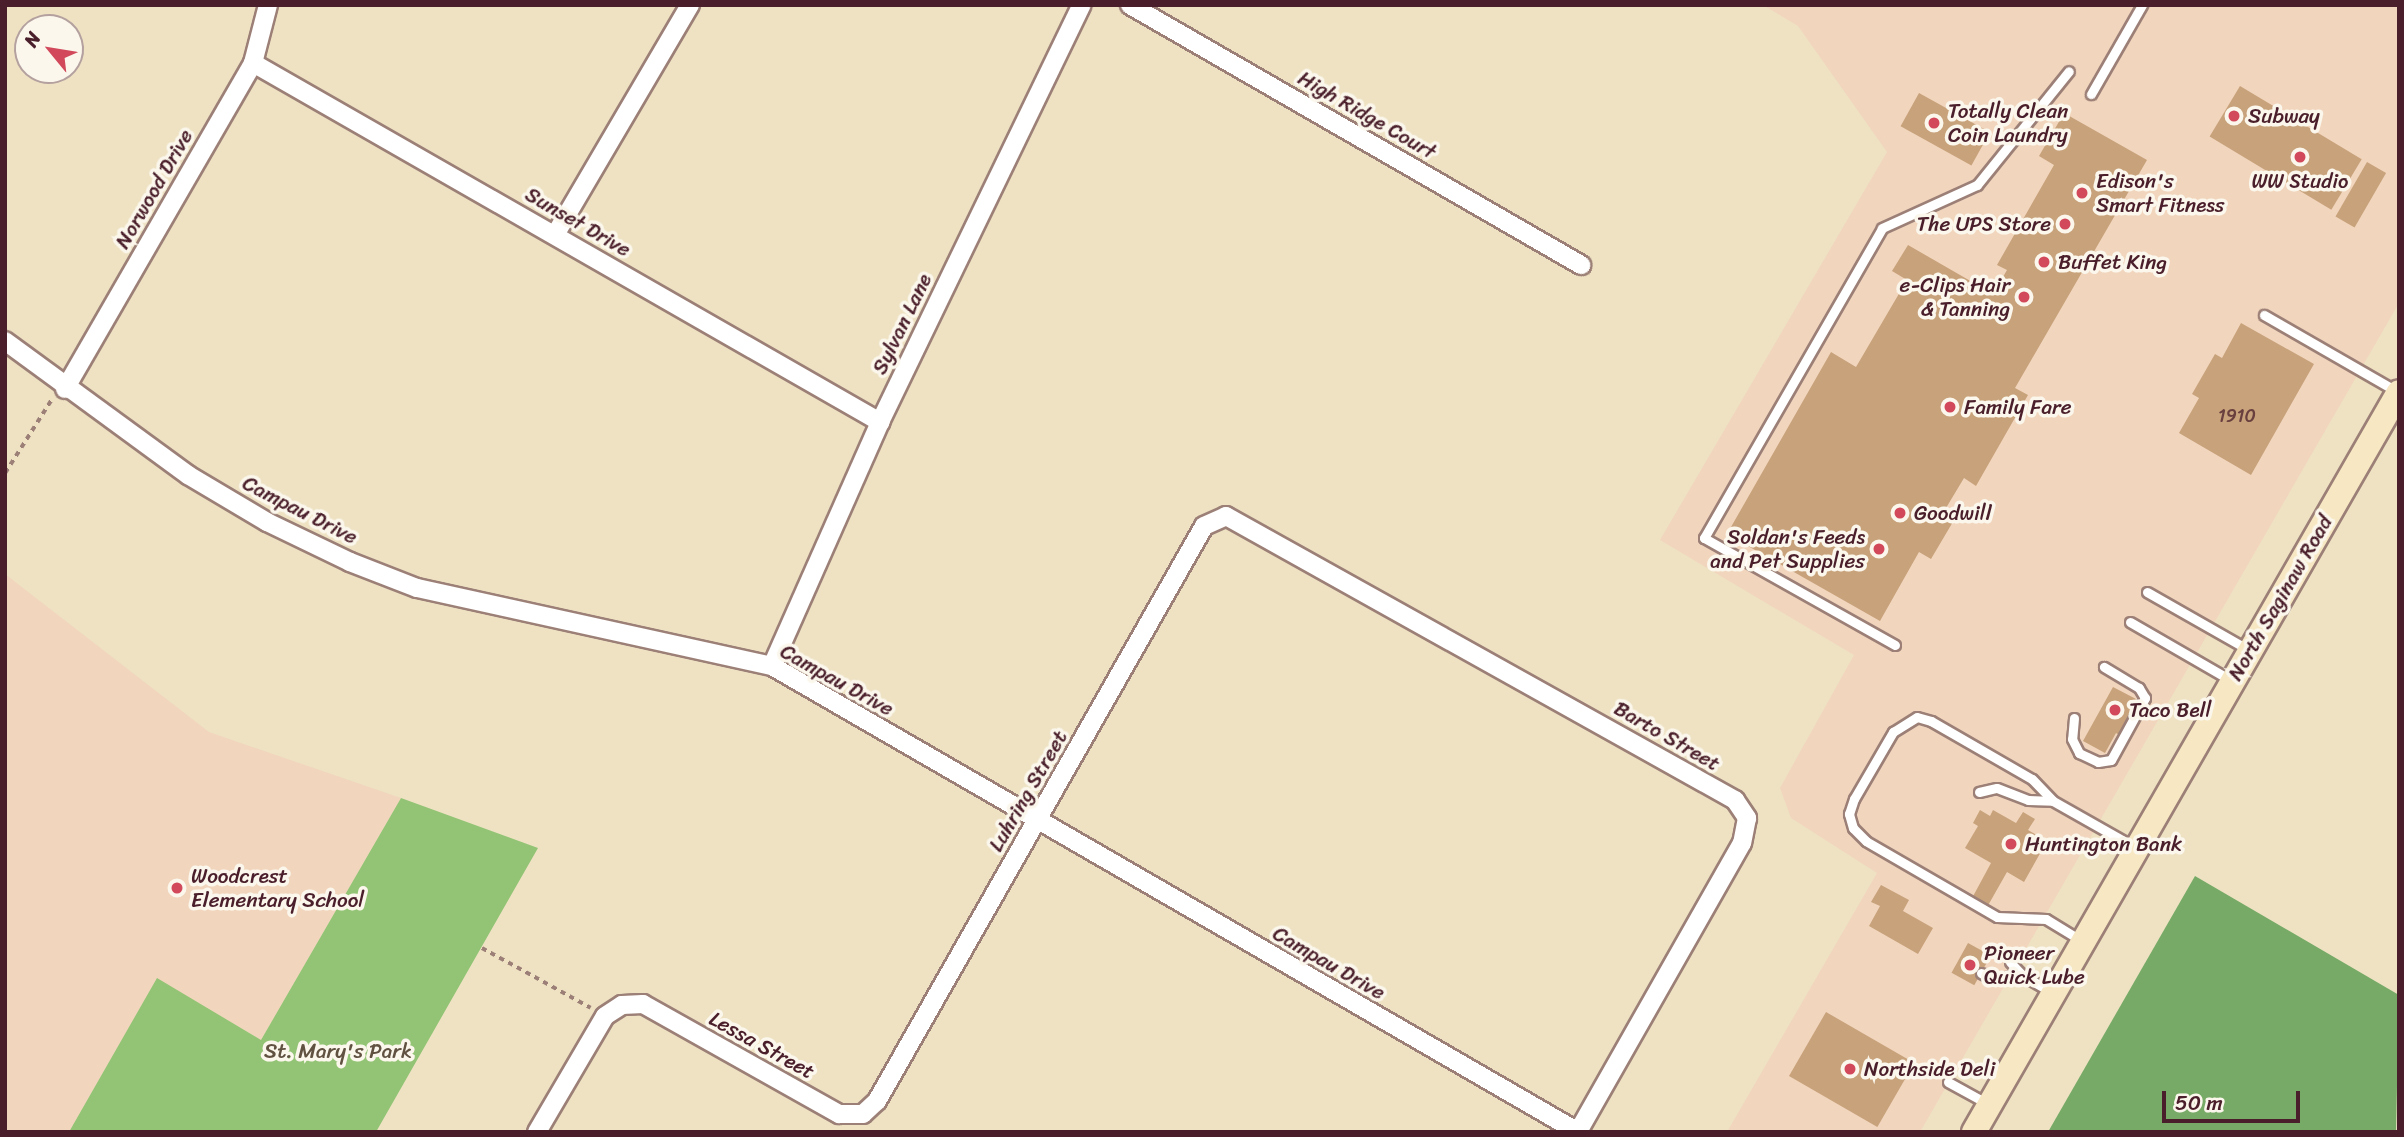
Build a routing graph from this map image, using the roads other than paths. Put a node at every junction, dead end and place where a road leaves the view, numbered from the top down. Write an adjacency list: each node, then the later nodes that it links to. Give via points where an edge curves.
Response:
1 (268, 5): 6 (street, Norwood Drive)
2 (690, 5): 9 (street)
3 (1082, 5): 15 (street, Sylvan Lane)
4 (1130, 5): 10 (street, High Ridge Court)
5 (2142, 5): 8 (lane)
6 (253, 63): 9 (street, Sunset Drive); 13 (street, Norwood Drive)
7 (2068, 71): 19 (lane, via 1977,185 1882,228 1704,538)
8 (2091, 94)
9 (555, 235): 15 (street, Sunset Drive)
10 (1581, 265)
11 (2264, 315): 14 (lane)
12 (5, 341): 13 (street, Campau Drive)
13 (63, 387): 21 (street, Campau Drive, via 188,475 267,522 361,566 440,593)
14 (2399, 392): 20 (main road, North Saginaw Road)
15 (880, 422): 21 (street, Sylvan Lane)
16 (1247, 524): 27 (street, Luhring Street, via 1226,516 1204,526); 38 (street, Barto Street, via 1735,800 1747,818 1742,843)
17 (2147, 592): 20 (lane)
18 (2130, 622): 23 (lane)
19 (1895, 645)
20 (2250, 651): 23 (main road, North Saginaw Road)
21 (772, 666): 27 (street, Campau Drive)
22 (2104, 667): 24 (lane, via 2140,688 2145,698 2111,760 2098,762 2079,753 2072,739)
23 (2232, 681): 28 (main road, North Saginaw Road)
24 (2074, 718)
25 (1979, 792): 26 (lane, via 1997,788 2028,800)
26 (2053, 801): 28 (lane); 29 (lane, via 2032,779 1917,717 1893,732 1849,814 1853,828 1866,841 1997,918 2046,919)
27 (1037, 822): 36 (street, Luhring Street, via 877,1101); 38 (street, Campau Drive)
28 (2137, 849): 29 (main road, North Saginaw Road)
29 (2083, 942): 33 (main road, North Saginaw Road)
30 (2010, 962): 32 (lane)
31 (1981, 973): 32 (lane, via 1992,979)
32 (2022, 975): 33 (lane)
33 (2054, 993): 35 (main road, North Saginaw Road)
34 (1948, 1082): 35 (lane)
35 (1989, 1105): 39 (main road, North Saginaw Road)
36 (863, 1114): 37 (street, Lessa Street, via 839,1114 643,1004 622,1004 605,1016)
37 (537, 1132)
38 (1578, 1132)
39 (1974, 1132)

